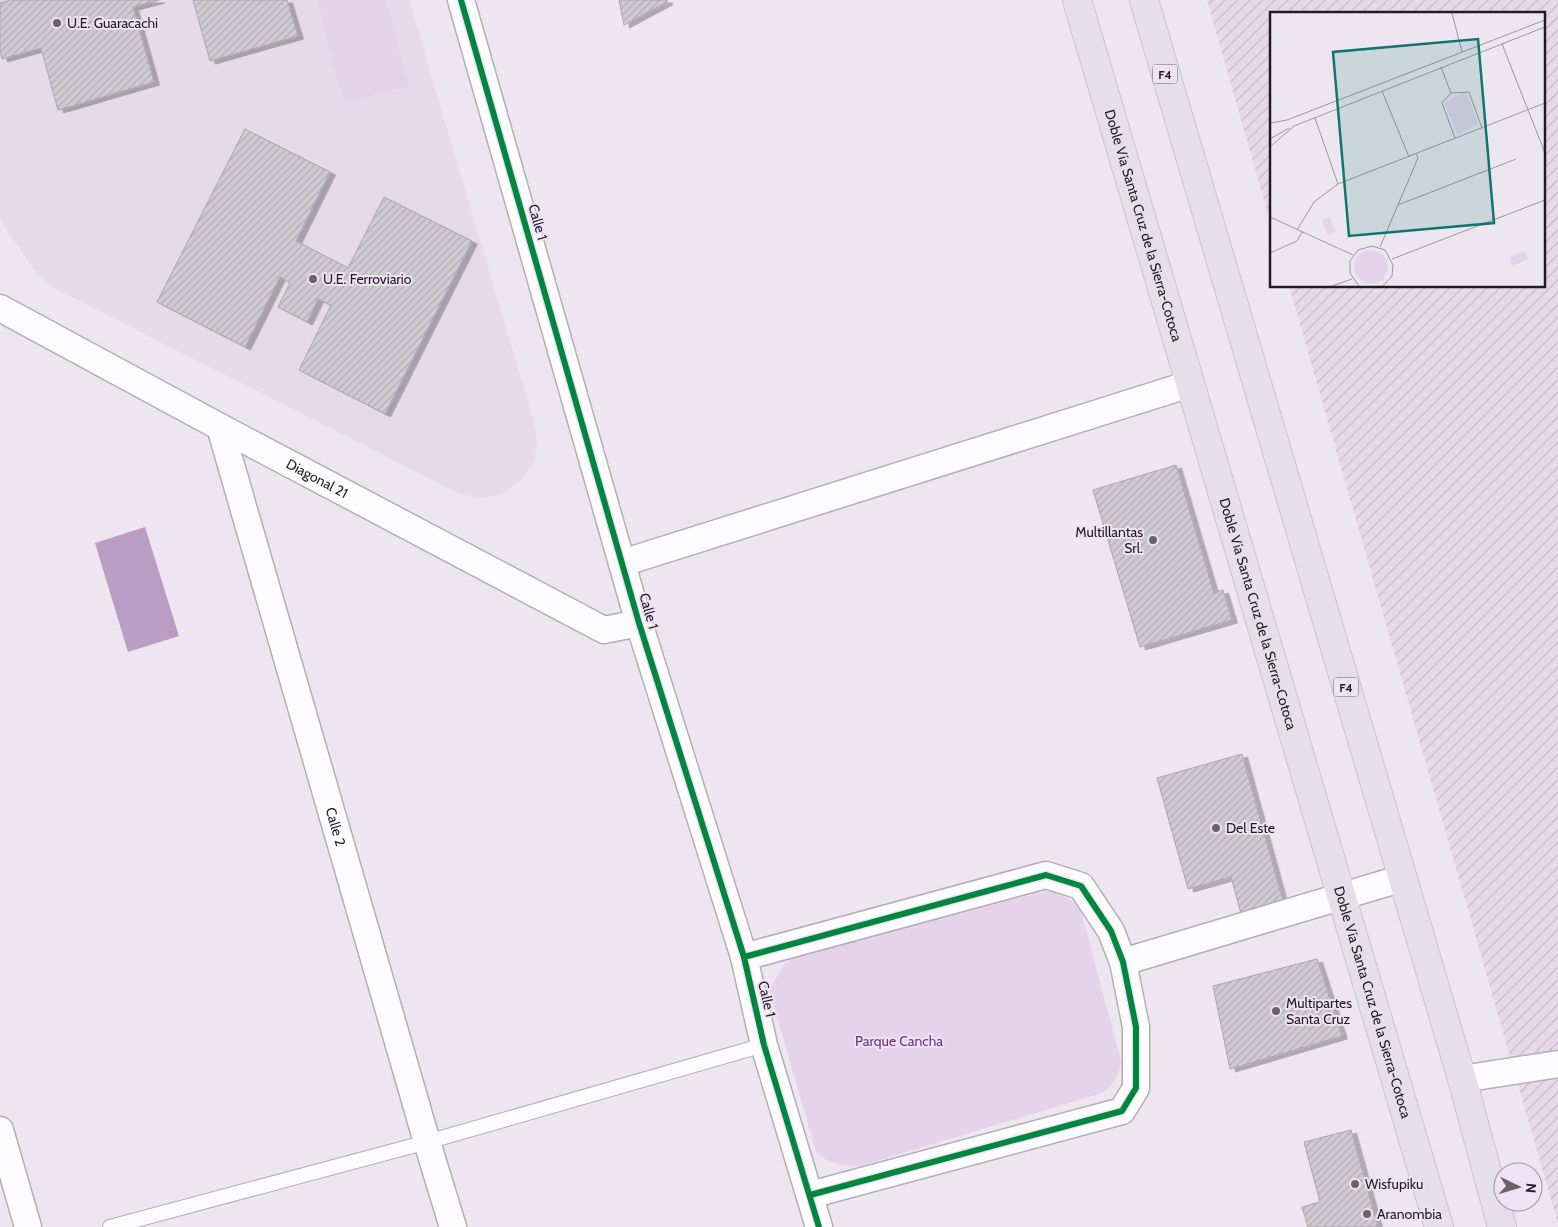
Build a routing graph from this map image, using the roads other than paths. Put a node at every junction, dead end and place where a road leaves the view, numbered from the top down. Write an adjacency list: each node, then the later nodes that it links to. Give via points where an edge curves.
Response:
1 (461, 0): 7 (street, Calle 1)
2 (1077, 0): 5 (highway, Doble Vía Santa Cruz de la Sierra-Cotoca)
3 (1144, 0): 9 (highway, F4)
4 (0, 308): 6 (street, Diagonal 21)
5 (1190, 384): 7 (street); 10 (highway, Doble Vía Santa Cruz de la Sierra-Cotoca)
6 (220, 427): 8 (street, Diagonal 21, via 604,630); 17 (street, Calle 2)
7 (622, 563): 8 (street, Calle 1)
8 (639, 624): 11 (street, Calle 1)
9 (1403, 878): 10 (street); 15 (highway, F4)
10 (1341, 897): 12 (street); 23 (highway, Doble Vía Santa Cruz de la Sierra-Cotoca)
11 (744, 957): 12 (street, via 1046,875 1081,886 1111,931); 13 (street, Calle 1)
12 (1123, 962): 18 (street, via 1136,1027 1136,1088 1122,1111)
13 (764, 1045): 17 (lane); 18 (street, Calle 1)
14 (1558, 1064): 15 (street)
15 (1462, 1079): 24 (highway, F4)
16 (0, 1130): 19 (street)
17 (427, 1142): 20 (lane); 21 (street, Calle 2)
18 (810, 1195): 22 (street, Calle 1)
19 (28, 1227)
20 (110, 1227)
21 (453, 1227)
22 (820, 1227)
23 (1439, 1227)
24 (1502, 1227)

